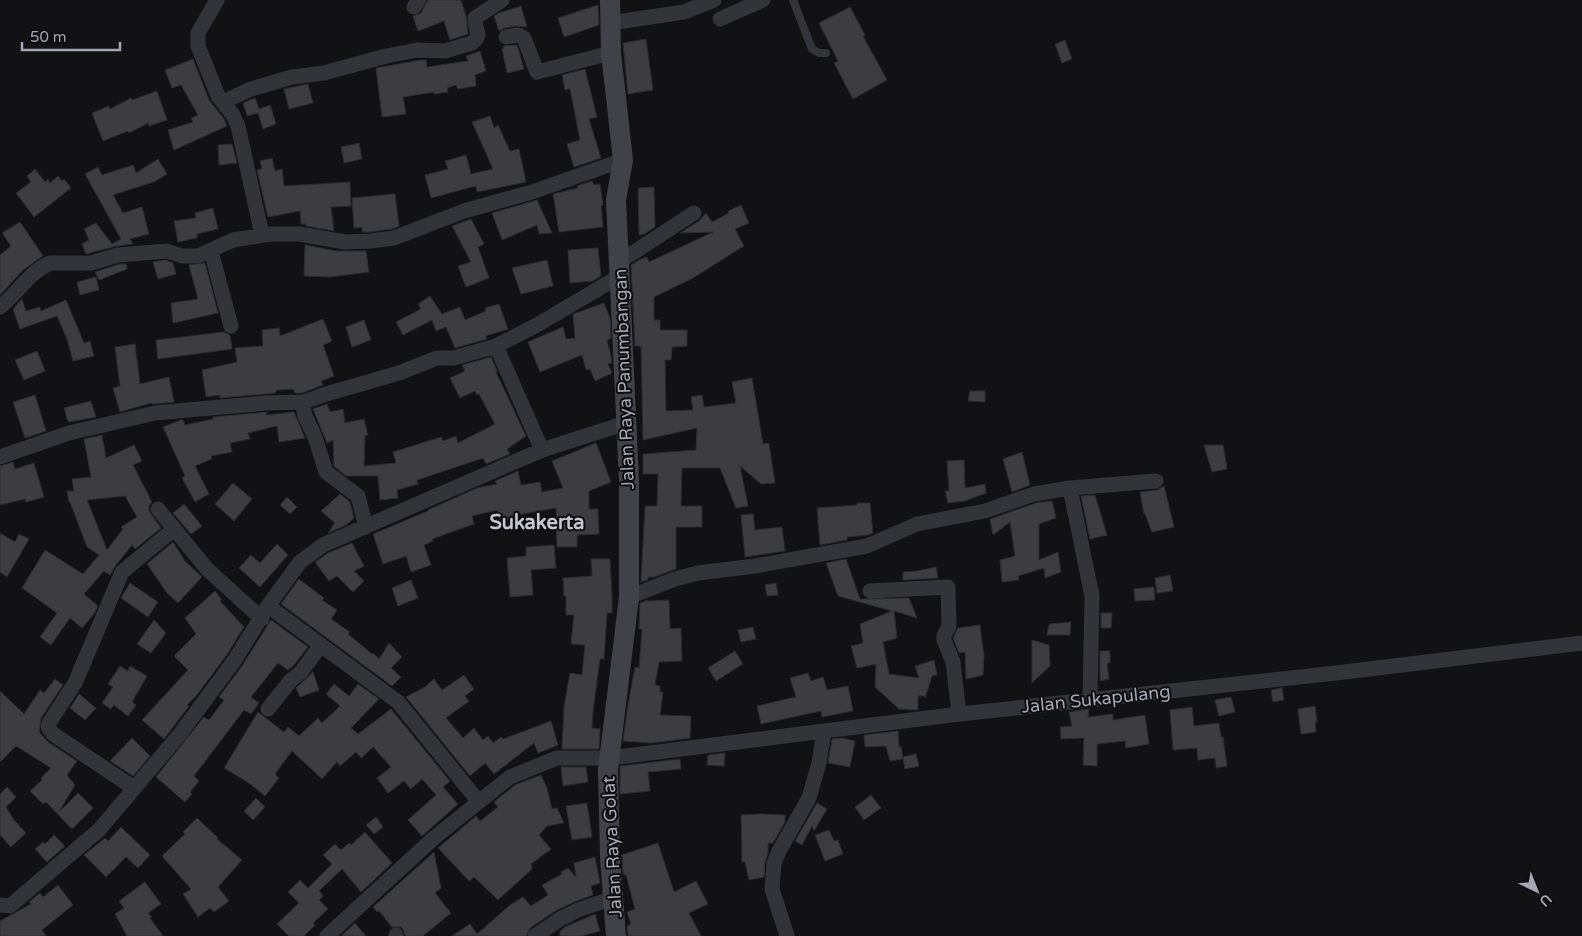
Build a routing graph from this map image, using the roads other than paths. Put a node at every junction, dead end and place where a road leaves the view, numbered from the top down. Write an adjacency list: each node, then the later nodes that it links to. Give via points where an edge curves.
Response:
1 (217, 0): 12 (street, via 201,27 198,46)
2 (502, 0): 12 (street, via 476,18 478,35 472,42 445,51 417,50 324,73 292,77 251,89)
3 (610, 0): 8 (main road, Jalan Raya Panumbangan)
4 (714, 0): 8 (street, via 684,12)
5 (763, 0): 7 (street)
6 (793, 0): 11 (lane, via 812,49)
7 (720, 19)
8 (610, 23): 10 (main road, Jalan Raya Panumbangan)
9 (506, 37): 10 (street, via 518,35 524,38 537,72)
10 (611, 53): 13 (main road, Jalan Raya Panumbangan)
11 (826, 53)
12 (223, 102): 15 (street, via 238,126)
13 (623, 160): 15 (street, via 532,192 464,211 394,238 345,242 299,234); 17 (main road, Jalan Raya Panumbangan, via 616,200)
14 (694, 213): 17 (street)
15 (262, 235): 16 (street, via 223,243)
16 (211, 251): 18 (street, via 198,256 182,256 167,251 118,255 91,263 50,263 30,277); 19 (street)
17 (619, 269): 20 (street, via 537,325); 22 (main road, Jalan Raya Panumbangan)
18 (0, 307)
19 (231, 326)
20 (496, 346): 21 (street, via 454,358 432,360); 23 (street)
21 (302, 402): 24 (street, via 155,413 69,433); 28 (street, via 326,472 358,496)
22 (626, 423): 23 (street); 31 (main road, Jalan Raya Panumbangan)
23 (542, 450): 28 (street)
24 (0, 457)
25 (1156, 482): 26 (street)
26 (1070, 488): 31 (street, via 1034,494 985,511 927,521 867,546 698,573); 35 (street, via 1092,596)
27 (158, 509): 29 (street)
28 (366, 527): 32 (street, via 323,545 300,562)
29 (174, 529): 32 (street, via 207,569); 40 (street, via 122,572 75,683 48,727 53,734)
30 (870, 591): 37 (street, via 948,587 949,627 944,640 953,662)
31 (628, 597): 39 (main road, Jalan Raya Panumbangan)
32 (265, 612): 34 (street); 40 (street, via 234,661 180,734)
33 (1582, 643): 35 (street, Jalan Sukapulang)
34 (321, 645): 36 (street); 41 (street, via 398,702)
35 (1090, 700): 37 (street, Jalan Sukapulang)
36 (268, 709)
37 (959, 714): 38 (street, Jalan Sukapulang)
38 (824, 731): 39 (street, Jalan Sukapulang); 47 (street, via 809,798 774,863 772,890)
39 (610, 758): 41 (street, Jalan Sukapulang, via 557,758 510,777); 42 (main road, Jalan Raya Golat)
40 (134, 788): 43 (street, via 99,830 10,906)
41 (479, 802): 44 (street, Jalan Sukapulang, via 435,837)
42 (613, 898): 45 (street, via 578,910); 46 (main road, Jalan Raya Golat)
43 (0, 905)
44 (327, 936)
45 (535, 936)
46 (616, 936)
47 (787, 936)

